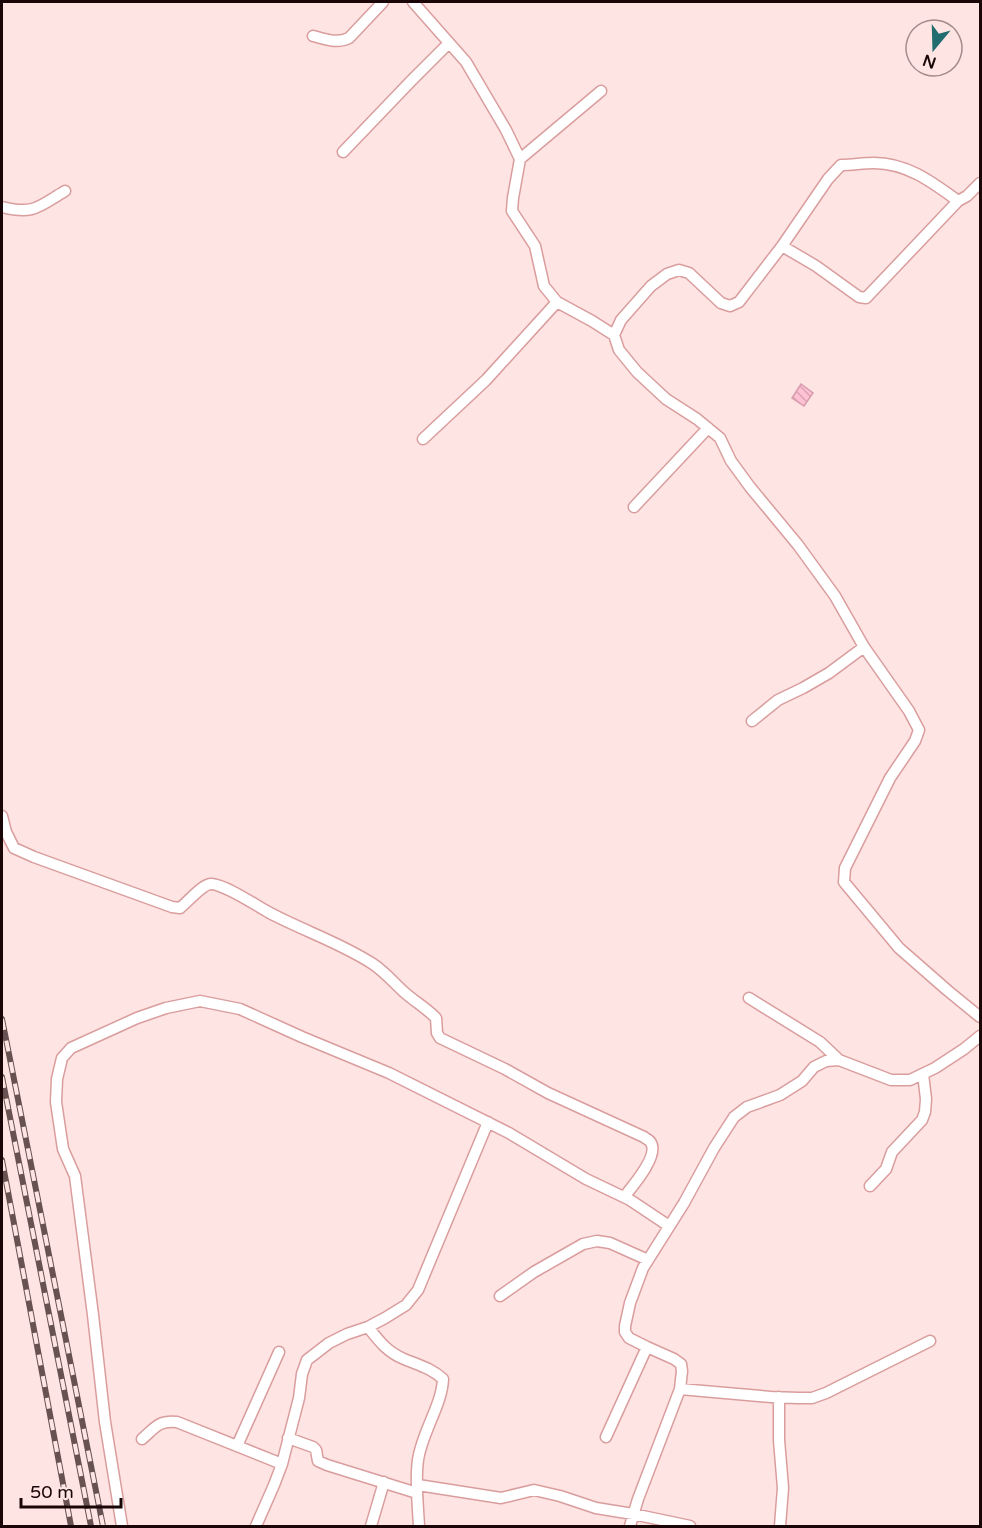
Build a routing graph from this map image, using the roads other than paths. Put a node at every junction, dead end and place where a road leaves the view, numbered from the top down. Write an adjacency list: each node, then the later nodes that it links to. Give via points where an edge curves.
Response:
1 (383, 2): 3 (street, via 344,41)
2 (413, 2): 4 (street)
3 (313, 36)
4 (449, 43): 6 (street); 7 (street, via 466,62)
5 (601, 91): 7 (street)
6 (343, 152)
7 (520, 159): 13 (street, via 513,211 535,246 544,286)
8 (981, 183): 10 (street)
9 (65, 191): 11 (street, via 32,210)
10 (958, 201): 12 (street, via 925,177 895,165 841,165); 12 (street, via 866,298)
11 (2, 207)
12 (782, 246): 14 (street, via 739,302 730,306 721,303 688,273 679,270 651,286 621,320)
13 (557, 302): 14 (street); 16 (street, via 486,380)
14 (614, 335): 15 (street, via 619,350 637,372 666,399)
15 (708, 428): 17 (street); 18 (street, via 720,438 737,470 835,596)
16 (423, 439)
17 (634, 507)
18 (864, 647): 19 (street, via 829,673 778,700); 22 (street, via 919,730 845,868 844,882 899,948)
19 (752, 721)
20 (2, 816): 28 (street, via 14,848 34,856 172,907 180,908 203,886 222,887 373,964 436,1018 440,1038 652,1143 646,1168)
21 (749, 998): 24 (street, via 820,1042)
22 (981, 1017)
23 (981, 1036): 25 (street)
24 (839, 1060): 25 (street, via 891,1080 910,1080); 29 (street, via 814,1067 802,1081 780,1095 747,1107 734,1117)
25 (923, 1074): 27 (street, via 926,1099 922,1120 892,1152 886,1169)
26 (488, 1122): 28 (street); 32 (street, via 418,1290 406,1305); 46 (street, via 389,1073 240,1009 200,1001 137,1018 71,1048 62,1058 56,1102 63,1149 75,1176)
27 (870, 1186)
28 (624, 1197): 29 (street)
29 (669, 1226): 30 (street)
30 (648, 1260): 31 (street, via 610,1243 583,1244); 34 (street, via 625,1326 629,1338)
31 (500, 1296)
32 (368, 1327): 39 (street, via 329,1343 307,1360); 44 (street, via 383,1346 443,1379 418,1460)
33 (930, 1341): 37 (street, via 826,1393 812,1398)
34 (647, 1347): 36 (street, via 681,1364); 38 (street)
35 (279, 1352): 41 (street)
36 (680, 1389): 37 (street); 45 (street)
37 (778, 1397): 52 (street, via 783,1488)
38 (606, 1437)
39 (288, 1438): 42 (street); 43 (street, via 313,1447 322,1463)
40 (142, 1439): 41 (street, via 167,1421)
41 (237, 1446): 42 (street)
42 (282, 1464): 47 (street)
43 (384, 1482): 44 (street); 48 (street)
44 (418, 1489): 45 (street, via 501,1498 534,1490); 49 (street)
45 (633, 1514): 50 (street); 51 (street)
46 (122, 1527)
47 (256, 1527)
48 (370, 1527)
49 (419, 1527)
50 (630, 1527)
51 (690, 1527)
52 (780, 1527)

